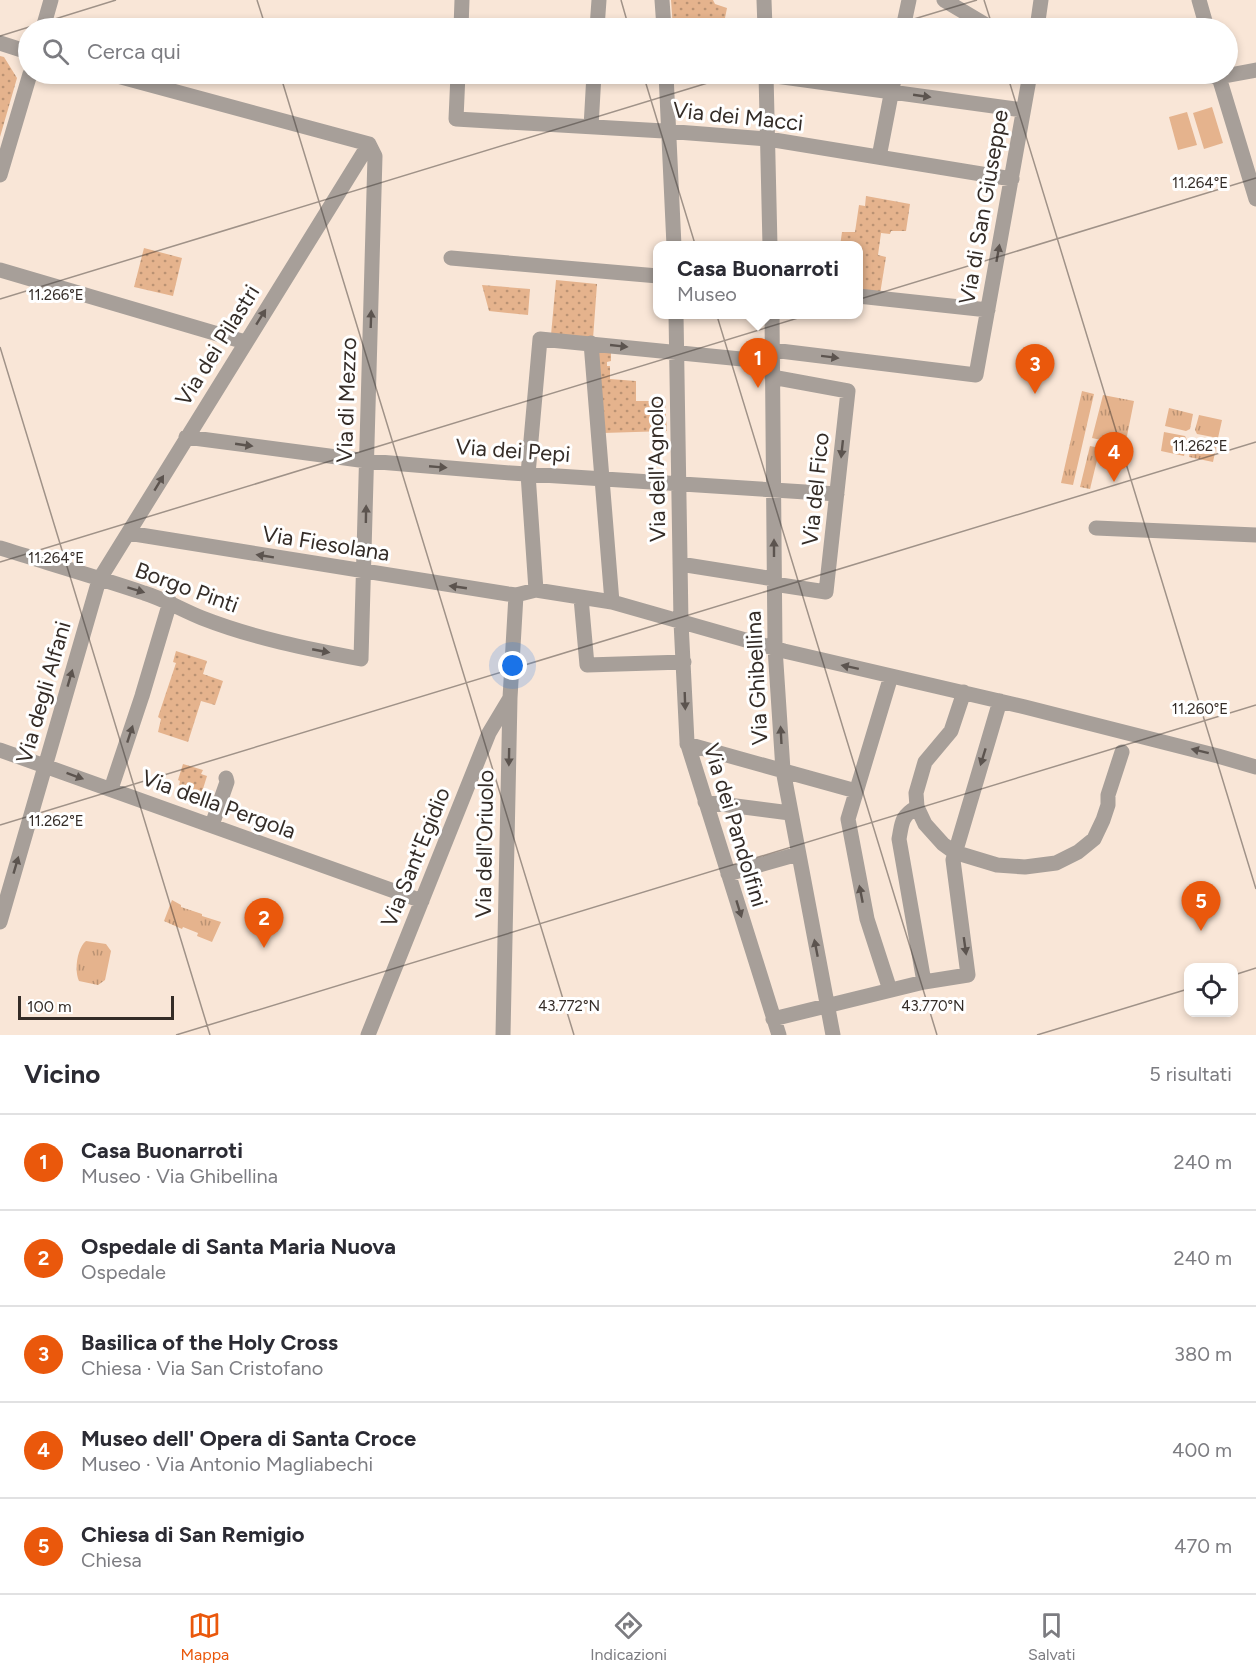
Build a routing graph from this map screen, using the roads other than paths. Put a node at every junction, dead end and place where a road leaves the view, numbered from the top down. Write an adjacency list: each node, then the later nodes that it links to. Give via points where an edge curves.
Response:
1 (51, 0): 10 (street)
2 (462, 0): 11 (street)
3 (599, 0): 12 (street)
4 (662, 0): 13 (street)
5 (764, 0): 14 (street)
6 (909, 0): 15 (street)
7 (944, 0): 16 (street)
8 (1041, 0): 17 (street)
9 (1199, 0): 18 (street)
10 (46, 18)
11 (461, 18)
12 (598, 18)
13 (663, 18)
14 (765, 18)
15 (905, 18)
16 (974, 18)
17 (1038, 18)
18 (1204, 18)
19 (0, 43): 20 (street)
20 (18, 49)
21 (1256, 70): 22 (street)
22 (1238, 72)
23 (27, 84): 40 (street)
24 (147, 84): 38 (street)
25 (458, 84): 35 (street, Via dei Macci, via 456,119)
26 (593, 84): 35 (street)
27 (667, 84): 36 (street)
28 (765, 84): 37 (street)
29 (835, 84): 33 (street)
30 (893, 84): 33 (street)
31 (1028, 84): 34 (street, Via di San Giuseppe)
32 (1222, 84): 42 (street)
33 (892, 92): 34 (street, one-way to 34); 39 (street)
34 (1023, 110): 41 (street, Via di San Giuseppe)
35 (591, 127): 36 (street, Via dei Macci)
36 (669, 131): 37 (street, Via dei Macci); 43 (street)
37 (768, 139): 39 (street, Via dei Macci); 44 (street)
38 (364, 142): 52 (street, Via dei Pilastri, one-way to 38); 57 (street, Via di Mezzo, one-way to 38, via 375,156)
39 (879, 157): 41 (street, Via dei Macci)
40 (0, 175)
41 (1012, 179): 49 (street, Via di San Giuseppe, one-way to 41)
42 (1256, 199)
43 (674, 241)
44 (770, 241)
45 (451, 258): 47 (street)
46 (0, 270): 52 (street)
47 (653, 276)
48 (863, 297): 49 (street)
49 (988, 310): 55 (street, Via di San Giuseppe, one-way to 49, via 976,375)
50 (676, 319): 54 (street, Via dell'Agnolo)
51 (772, 319): 55 (street, Via Ghibellina)
52 (246, 342): 56 (street, Via dei Pilastri)
53 (591, 343): 54 (street, one-way to 54); 58 (street, via 540,339); 59 (street)
54 (676, 353): 55 (street); 60 (street, Via dell'Agnolo)
55 (772, 363): 61 (street, Via Ghibellina); 62 (street, Via del Fico, one-way to 62, via 848,391)
56 (186, 437): 57 (street, Via dei Pepi, one-way to 57); 64 (street, Via dei Pilastri, one-way to 56)
57 (367, 461): 58 (street, Via dei Pepi, one-way to 58); 68 (street, Via di Mezzo, one-way to 57)
58 (528, 474): 59 (street, Via dei Pepi); 71 (street)
59 (602, 480): 60 (street, Via dei Pepi); 75 (street)
60 (680, 483): 61 (street, Via dei Pepi); 67 (street, Via dell'Agnolo)
61 (774, 489): 62 (street, Via dei Pepi); 70 (street, Via Ghibellina, one-way to 61)
62 (837, 494): 70 (street, Via del Fico, via 826,592)
63 (1096, 528): 65 (street)
64 (128, 533): 68 (street, Via Fiesolana, one-way to 64); 69 (street, Via dei Pilastri)
65 (1256, 535)
66 (0, 548): 69 (street, Borgo Pinti)
67 (680, 564): 70 (street); 76 (street, Via dell'Agnolo)
68 (364, 572): 72 (street, Via Fiesolana, one-way to 68); 78 (street, Via di Mezzo)
69 (99, 580): 74 (street, Borgo Pinti, one-way to 74); 87 (street, Via degli Alfani, one-way to 69)
70 (774, 582): 77 (street, Via Ghibellina)
71 (536, 590): 72 (street); 73 (street)
72 (516, 595): 82 (street, Via dell'Oriuolo)
73 (581, 598): 75 (street); 79 (street, via 586,665)
74 (170, 602): 78 (street, Borgo Pinti, one-way to 78, via 230,628); 91 (street, one-way to 74)
75 (612, 602): 76 (street)
76 (681, 622): 77 (street); 79 (street, Via dei Pandolfini)
77 (775, 648): 80 (street, one-way to 77); 89 (street, Via Ghibellina, one-way to 77)
78 (361, 659)
79 (684, 662): 85 (street, Via dei Pandolfini, one-way to 85)
80 (891, 676): 81 (street); 92 (street)
81 (964, 692): 83 (street); 94 (street, via 951,731 925,762 918,782)
82 (510, 698): 100 (street, Via Sant'Egidio, via 489,733); 107 (street, Via dell'Oriuolo, one-way to 107)
83 (1000, 701): 84 (street); 97 (street, one-way to 97)
84 (1126, 741): 88 (street, one-way to 84, via 1218,756); 97 (street, via 1103,820 1094,838 1080,851 1051,864 1025,867 998,865)
85 (687, 744): 89 (street); 93 (street, Via dei Pandolfini)
86 (0, 750): 87 (street, Via della Pergola)
87 (45, 765): 91 (street, Via della Pergola, one-way to 91); 101 (street, Via degli Alfani, one-way to 87)
88 (1256, 768)
89 (783, 770): 92 (street); 95 (street, Via Ghibellina)
90 (226, 778): 96 (street)
91 (111, 789): 96 (street, Via della Pergola)
92 (856, 791): 103 (street, one-way to 92, via 867,919 849,827)
93 (705, 802): 95 (street); 99 (street, Via dei Pandolfini)
94 (917, 807): 97 (street, via 930,830); 102 (street, via 904,816 899,839)
95 (790, 813): 98 (street, Via Ghibellina)
96 (212, 825): 100 (street, Via della Pergola)
97 (954, 852): 102 (street, one-way to 102, via 953,870 968,975)
98 (798, 854): 99 (street); 104 (street, Via Ghibellina, one-way to 98)
99 (728, 874): 105 (street, Via dei Pandolfini, one-way to 105)
100 (422, 901): 106 (street, Via Sant'Egidio)
101 (0, 922)
102 (924, 982): 103 (street)
103 (890, 990): 104 (street)
104 (827, 1005): 105 (street); 109 (street, Via Ghibellina)
105 (773, 1019): 108 (street, Via dei Pandolfini)
106 (368, 1035)
107 (503, 1035)
108 (779, 1035)
109 (833, 1035)

